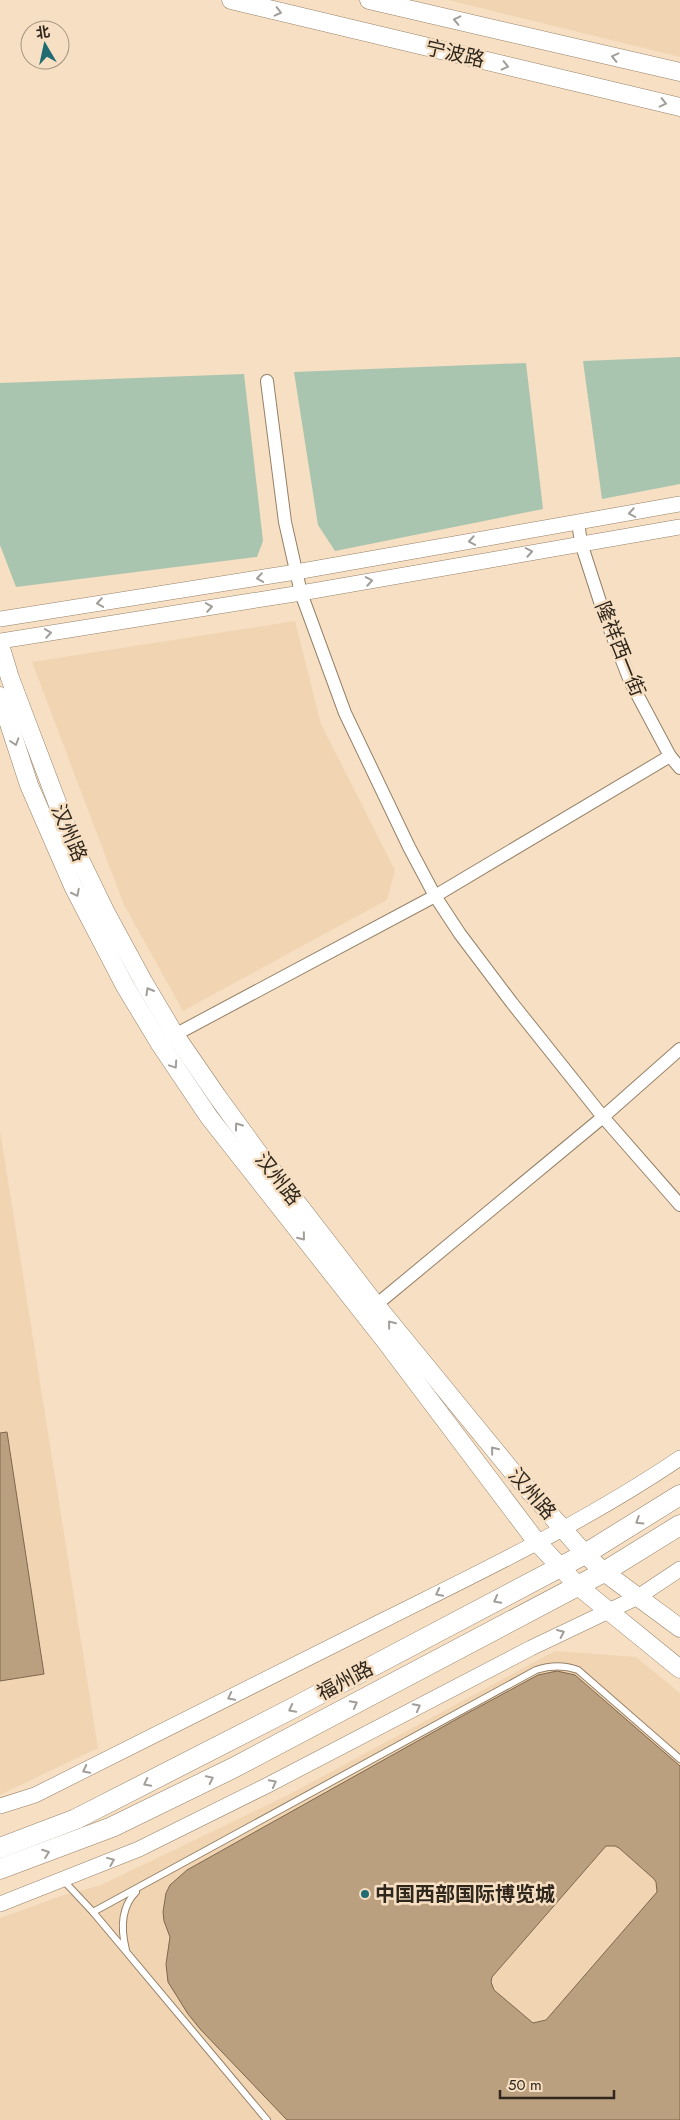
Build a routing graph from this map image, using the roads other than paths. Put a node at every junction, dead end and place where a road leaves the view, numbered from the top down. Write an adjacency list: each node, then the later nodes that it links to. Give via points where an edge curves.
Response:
1 (231, 0): 4 (main road, 宁波路, one-way to 4)
2 (369, 0): 3 (main road, 宁波路, one-way to 2)
3 (680, 72)
4 (680, 107)
5 (267, 381): 10 (street)
6 (680, 504): 7 (street, one-way to 7)
7 (578, 522): 9 (street, 隆祥西一街); 10 (street, one-way to 10)
8 (680, 527): 9 (street)
9 (581, 543): 11 (street, one-way to 9); 16 (street, 隆祥西一街, via 630,681)
10 (296, 572): 11 (street); 12 (street, one-way to 12)
11 (301, 593): 13 (street, one-way to 11); 18 (street, via 345,713 408,847)
12 (0, 619)
13 (0, 641)
14 (0, 645): 19 (main road, 汉州路, one-way to 14, via 74,847)
15 (0, 696): 19 (main road, 汉州路, one-way to 19, via 29,785 73,886 125,986)
16 (670, 756): 17 (street, 隆祥西一街); 18 (street)
17 (680, 768)
18 (435, 896): 19 (street); 21 (street, via 512,1003)
19 (167, 1040): 23 (main road, 汉州路, one-way to 19); 28 (main road, 汉州路, one-way to 28, via 215,1125 386,1342)
20 (680, 1049): 21 (street)
21 (603, 1116): 22 (street); 23 (street)
22 (680, 1205)
23 (376, 1304): 27 (main road, 汉州路, one-way to 23)
24 (680, 1458): 27 (street, 福州路)
25 (680, 1495): 29 (main road, 福州路, one-way to 29)
26 (680, 1525): 32 (main road, 福州路)
27 (564, 1530): 28 (street, 福州路); 29 (main road, 汉州路)
28 (536, 1541): 30 (main road, 汉州路); 39 (street, 福州路, one-way to 39, via 465,1580 35,1795)
29 (586, 1554): 30 (main road, 福州路); 32 (main road, 汉州路)
30 (559, 1567): 33 (main road, 汉州路); 40 (main road, 福州路, one-way to 40, via 76,1819)
31 (680, 1569): 34 (street)
32 (604, 1572): 33 (main road, 福州路); 34 (main road, 汉州路)
33 (578, 1586): 35 (main road, 汉州路); 41 (main road, 福州路, one-way to 33, via 121,1823 250,1759)
34 (638, 1597): 35 (street); 36 (main road, 汉州路)
35 (608, 1612): 37 (main road, 汉州路); 42 (street, one-way to 35, via 140,1849 531,1648)
36 (680, 1628)
37 (680, 1669)
38 (680, 1759): 43 (lane, via 578,1670 546,1667)
39 (0, 1806)
40 (0, 1848)
41 (0, 1869)
42 (63, 1880): 44 (street); 45 (lane)
43 (142, 1886): 45 (lane); 46 (lane, via 130,1898 125,1910 122,1934)
44 (0, 1904)
45 (93, 1912): 46 (lane)
46 (126, 1952): 47 (lane)
47 (267, 2120)

